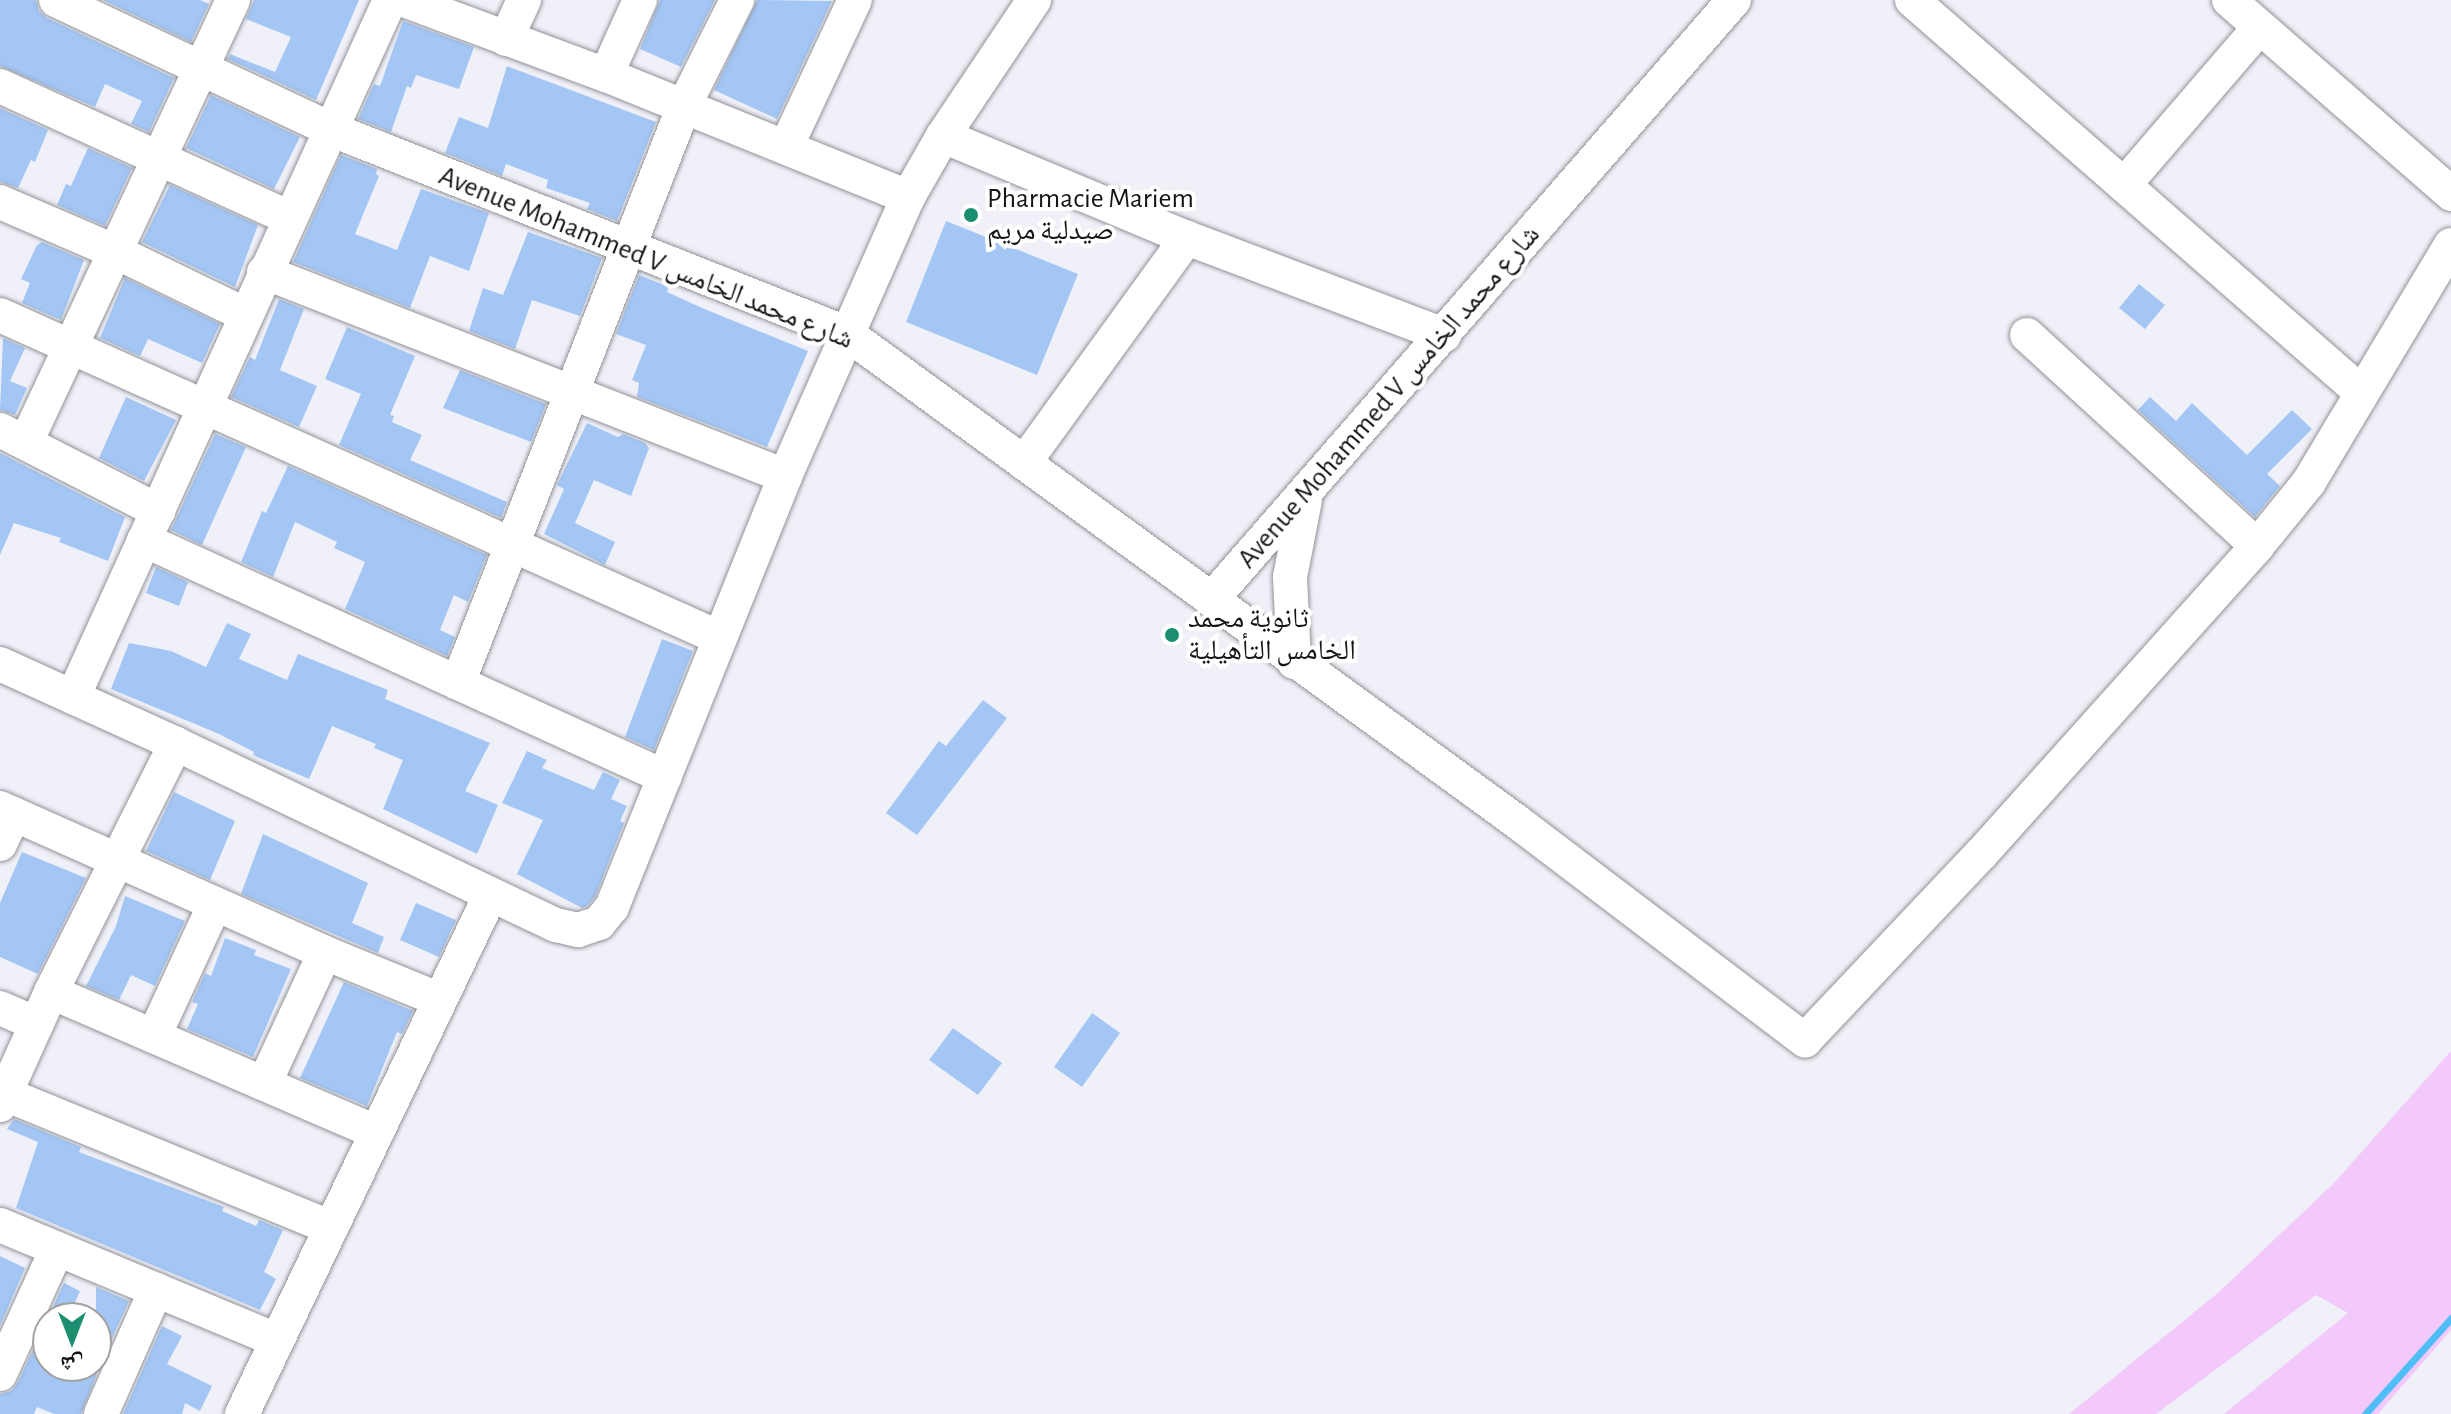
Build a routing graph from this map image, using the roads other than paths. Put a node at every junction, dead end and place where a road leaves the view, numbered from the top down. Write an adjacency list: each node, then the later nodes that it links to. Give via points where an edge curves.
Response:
1 (56, 0): 14 (street, Avenue Mohammed V شارع محمد الخامس)
2 (233, 0): 14 (street)
3 (390, 0): 18 (street)
4 (404, 0): 13 (street)
5 (524, 0): 13 (street)
6 (640, 0): 15 (street)
7 (737, 0): 17 (street)
8 (855, 0): 20 (street)
9 (1034, 0): 19 (street)
10 (1734, 0): 35 (street, Avenue Mohammed V شارع محمد الخامس)
11 (1912, 0): 22 (street)
12 (2241, 8): 22 (street); 23 (street)
13 (506, 39): 15 (street)
14 (201, 70): 18 (street, Avenue Mohammed V شارع محمد الخامس); 21 (street)
15 (606, 75): 17 (street)
16 (0, 86): 21 (street)
17 (684, 106): 20 (street); 29 (street)
18 (330, 129): 26 (street); 29 (street, Avenue Mohammed V شارع محمد الخامس)
19 (943, 136): 24 (street); 27 (street)
20 (786, 147): 24 (street)
21 (158, 159): 26 (street); 30 (street)
22 (2124, 185): 39 (street)
23 (2451, 194)
24 (908, 197): 34 (street)
25 (0, 202): 30 (street)
26 (290, 218): 31 (street)
27 (1187, 238): 35 (street); 42 (street)
28 (2451, 245): 39 (street)
29 (630, 250): 34 (street, Avenue Mohammed V شارع محمد الخامس); 38 (street)
30 (114, 251): 32 (street); 37 (street)
31 (264, 272): 32 (street); 38 (street)
32 (244, 314): 40 (street)
33 (0, 315): 37 (street)
34 (846, 333): 42 (street, Avenue Mohammed V شارع محمد الخامس); 43 (street)
35 (1444, 335): 44 (street, Avenue Mohammed V شارع محمد الخامس)
36 (2027, 335): 46 (street)
37 (72, 347): 40 (street); 41 (street)
38 (575, 390): 43 (street); 47 (street)
39 (2362, 393): 46 (street, via 2309,482)
40 (205, 408): 45 (street); 47 (street)
41 (13, 436): 45 (street)
42 (1024, 463): 48 (street, Avenue Mohammed V شارع محمد الخامس)
43 (785, 476): 49 (street)
44 (1307, 494): 48 (street, Avenue Mohammed V شارع محمد الخامس); 50 (street, via 1290,577)
45 (151, 526): 52 (street); 53 (street)
46 (2257, 546): 50 (street, via 1982,853 1805,1040 1516,821)
47 (512, 547): 49 (street); 52 (street)
48 (1211, 600): 50 (street)
49 (720, 638): 55 (street)
50 (1294, 662)
51 (0, 664): 53 (street)
52 (458, 683): 55 (street)
53 (73, 697): 54 (street)
54 (176, 744): 57 (street); 58 (street)
55 (665, 777): 58 (street, via 612,907 599,923 567,929)
56 (5, 822): 57 (street)
57 (117, 860): 59 (street); 61 (street)
58 (490, 896): 62 (street)
59 (215, 904): 60 (street); 65 (street)
60 (325, 953): 62 (street); 66 (street)
61 (51, 992): 64 (street); 65 (street)
62 (440, 1000): 68 (street)
63 (0, 1008): 64 (street)
64 (37, 1024): 67 (street)
65 (154, 1036): 66 (street)
66 (265, 1082): 68 (street)
67 (2, 1100): 70 (street)
68 (376, 1132): 70 (street)
69 (0, 1225): 71 (street)
70 (331, 1228): 73 (street)
71 (57, 1249): 72 (street); 74 (street)
72 (156, 1290): 73 (street); 75 (street)
73 (276, 1340): 76 (street)
74 (0, 1374)
75 (101, 1414)
76 (242, 1414)

